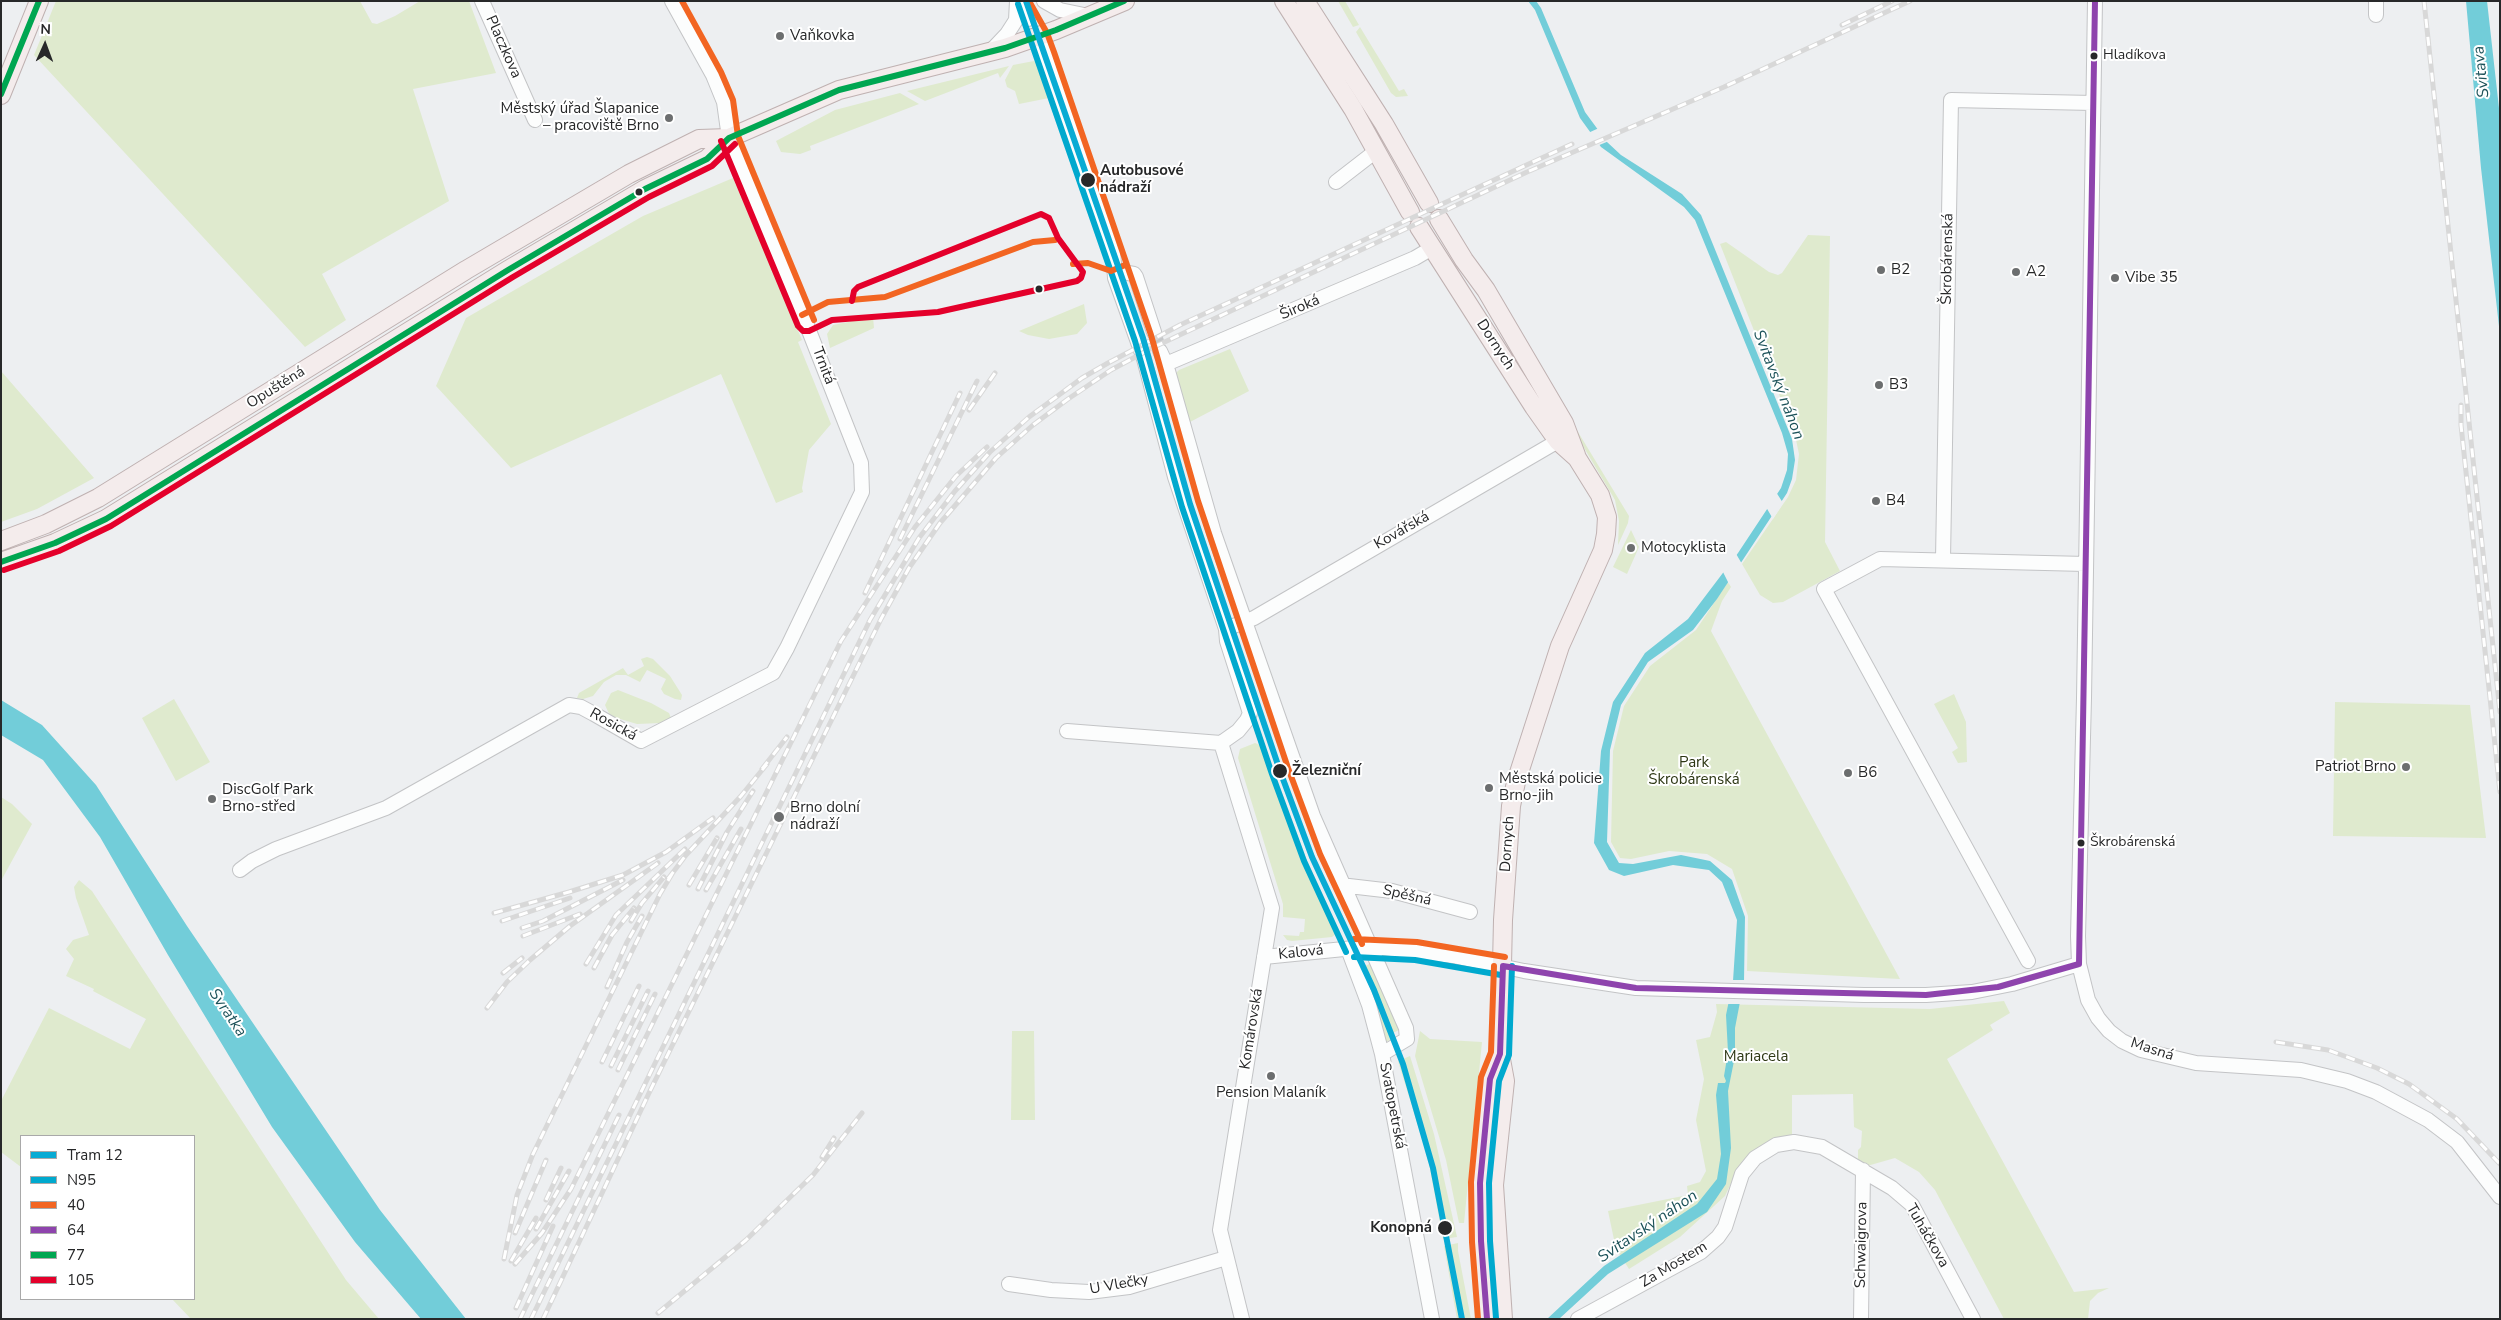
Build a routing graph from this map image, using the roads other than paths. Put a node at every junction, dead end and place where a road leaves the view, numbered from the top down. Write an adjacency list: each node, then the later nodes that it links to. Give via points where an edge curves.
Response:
1 (39, 1): 14 (main road)
2 (482, 1): 16 (street, Placzkova)
3 (672, 1): 17 (street, Trnitá, via 713,75 724,102)
4 (1018, 1): 11 (street); 13 (street, via 1016,20)
5 (1126, 1): 10 (main road)
6 (1284, 1): 18 (main road)
7 (2095, 1): 15 (street, Masná)
8 (1310, 5): 20 (main road)
9 (1042, 6): 10 (street)
10 (1089, 16): 12 (main road)
11 (1028, 20)
12 (1039, 37): 13 (main road); 37 (street, via 1112,250 1115,278 1144,359 1188,518)
13 (989, 53): 17 (main road, via 845,88)
14 (1, 95)
15 (2093, 103): 33 (street, Škrobárenská, via 1951,100); 35 (street, Masná)
16 (535, 120)
17 (729, 138): 30 (street, Trnitá); 32 (main road, Opuštěná, via 699,139 629,174 466,270 98,498 46,524); 34 (main road, Opuštěná, via 708,159 645,189 508,270 106,519 55,543)
18 (1376, 151): 19 (street); 21 (main road)
19 (1336, 182)
20 (1429, 203)
21 (1410, 212)
22 (1440, 219): 31 (main road, Dornych, via 1564,423)
23 (1419, 227): 24 (main road, Dornych)
24 (1432, 248): 28 (street, Široká); 29 (main road, Dornych)
25 (1128, 273): 26 (street, via 1136,277)
26 (1154, 332)
27 (1160, 352): 28 (street, Svatopetrská)
28 (1166, 364): 36 (street, Svatopetrská, via 1200,487)
29 (1558, 441): 31 (main road, Dornych); 36 (street, Kovářská)
30 (859, 457): 40 (street, Rosická, via 864,481 862,492 773,673 640,741 581,707 563,707 386,808 268,853)
31 (1577, 458): 48 (main road, Dornych, via 1604,506 1606,539 1563,637 1513,794)
32 (1, 541)
33 (1943, 559): 35 (street); 46 (street, via 1880,559 1824,589)
34 (1, 562)
35 (2086, 564): 47 (street, Masná)
36 (1246, 622): 37 (street, Kovářská); 41 (street, Svatopetrská, via 1321,836)
37 (1226, 629): 39 (street, via 1250,713 1238,732)
38 (1067, 731): 39 (street)
39 (1221, 743): 45 (street, Komárovská, via 1271,900 1272,914)
40 (240, 870)
41 (1344, 888): 42 (street, Spěšná, via 1402,893); 43 (street, Svatopetrská)
42 (1470, 912)
43 (1370, 947): 44 (street, Kalová); 48 (street, Kalová, via 1453,956); 49 (street, Svatopetrská, via 1408,1033 1405,1041)
44 (1348, 949): 45 (street, Kalová); 49 (street, via 1369,1005)
45 (1264, 957): 53 (street, Komárovská, via 1220,1230)
46 (2028, 961)
47 (2079, 964): 48 (street, Kalová, via 2012,984 1959,993 1890,995 1754,993 1614,985); 52 (street, Masná, via 2088,1000 2098,1018 2122,1041 2141,1050 2196,1063 2301,1070 2376,1092 2428,1120 2450,1136)
48 (1503, 966): 50 (main road, Dornych)
49 (1382, 1054): 56 (street, Svatopetrská)
50 (1500, 1054): 57 (main road, via 1490,1079 1480,1184); 58 (main road, Dornych, via 1505,1080 1494,1185)
51 (1863, 1170): 59 (street, Za Mostem, via 1822,1147 1794,1142 1776,1145 1755,1158 1742,1174 1725,1228 1701,1252); 60 (street, Schwaigrova); 61 (street, Tuháčkova, via 1912,1205)
52 (2500, 1197)
53 (1226, 1258): 54 (street, U Vlečky, via 1129,1287 1089,1292); 55 (street, Komárovská)
54 (1009, 1284)
55 (1242, 1319)
56 (1432, 1319)
57 (1488, 1319)
58 (1503, 1319)
59 (1578, 1319)
60 (1861, 1319)
61 (1973, 1319)

